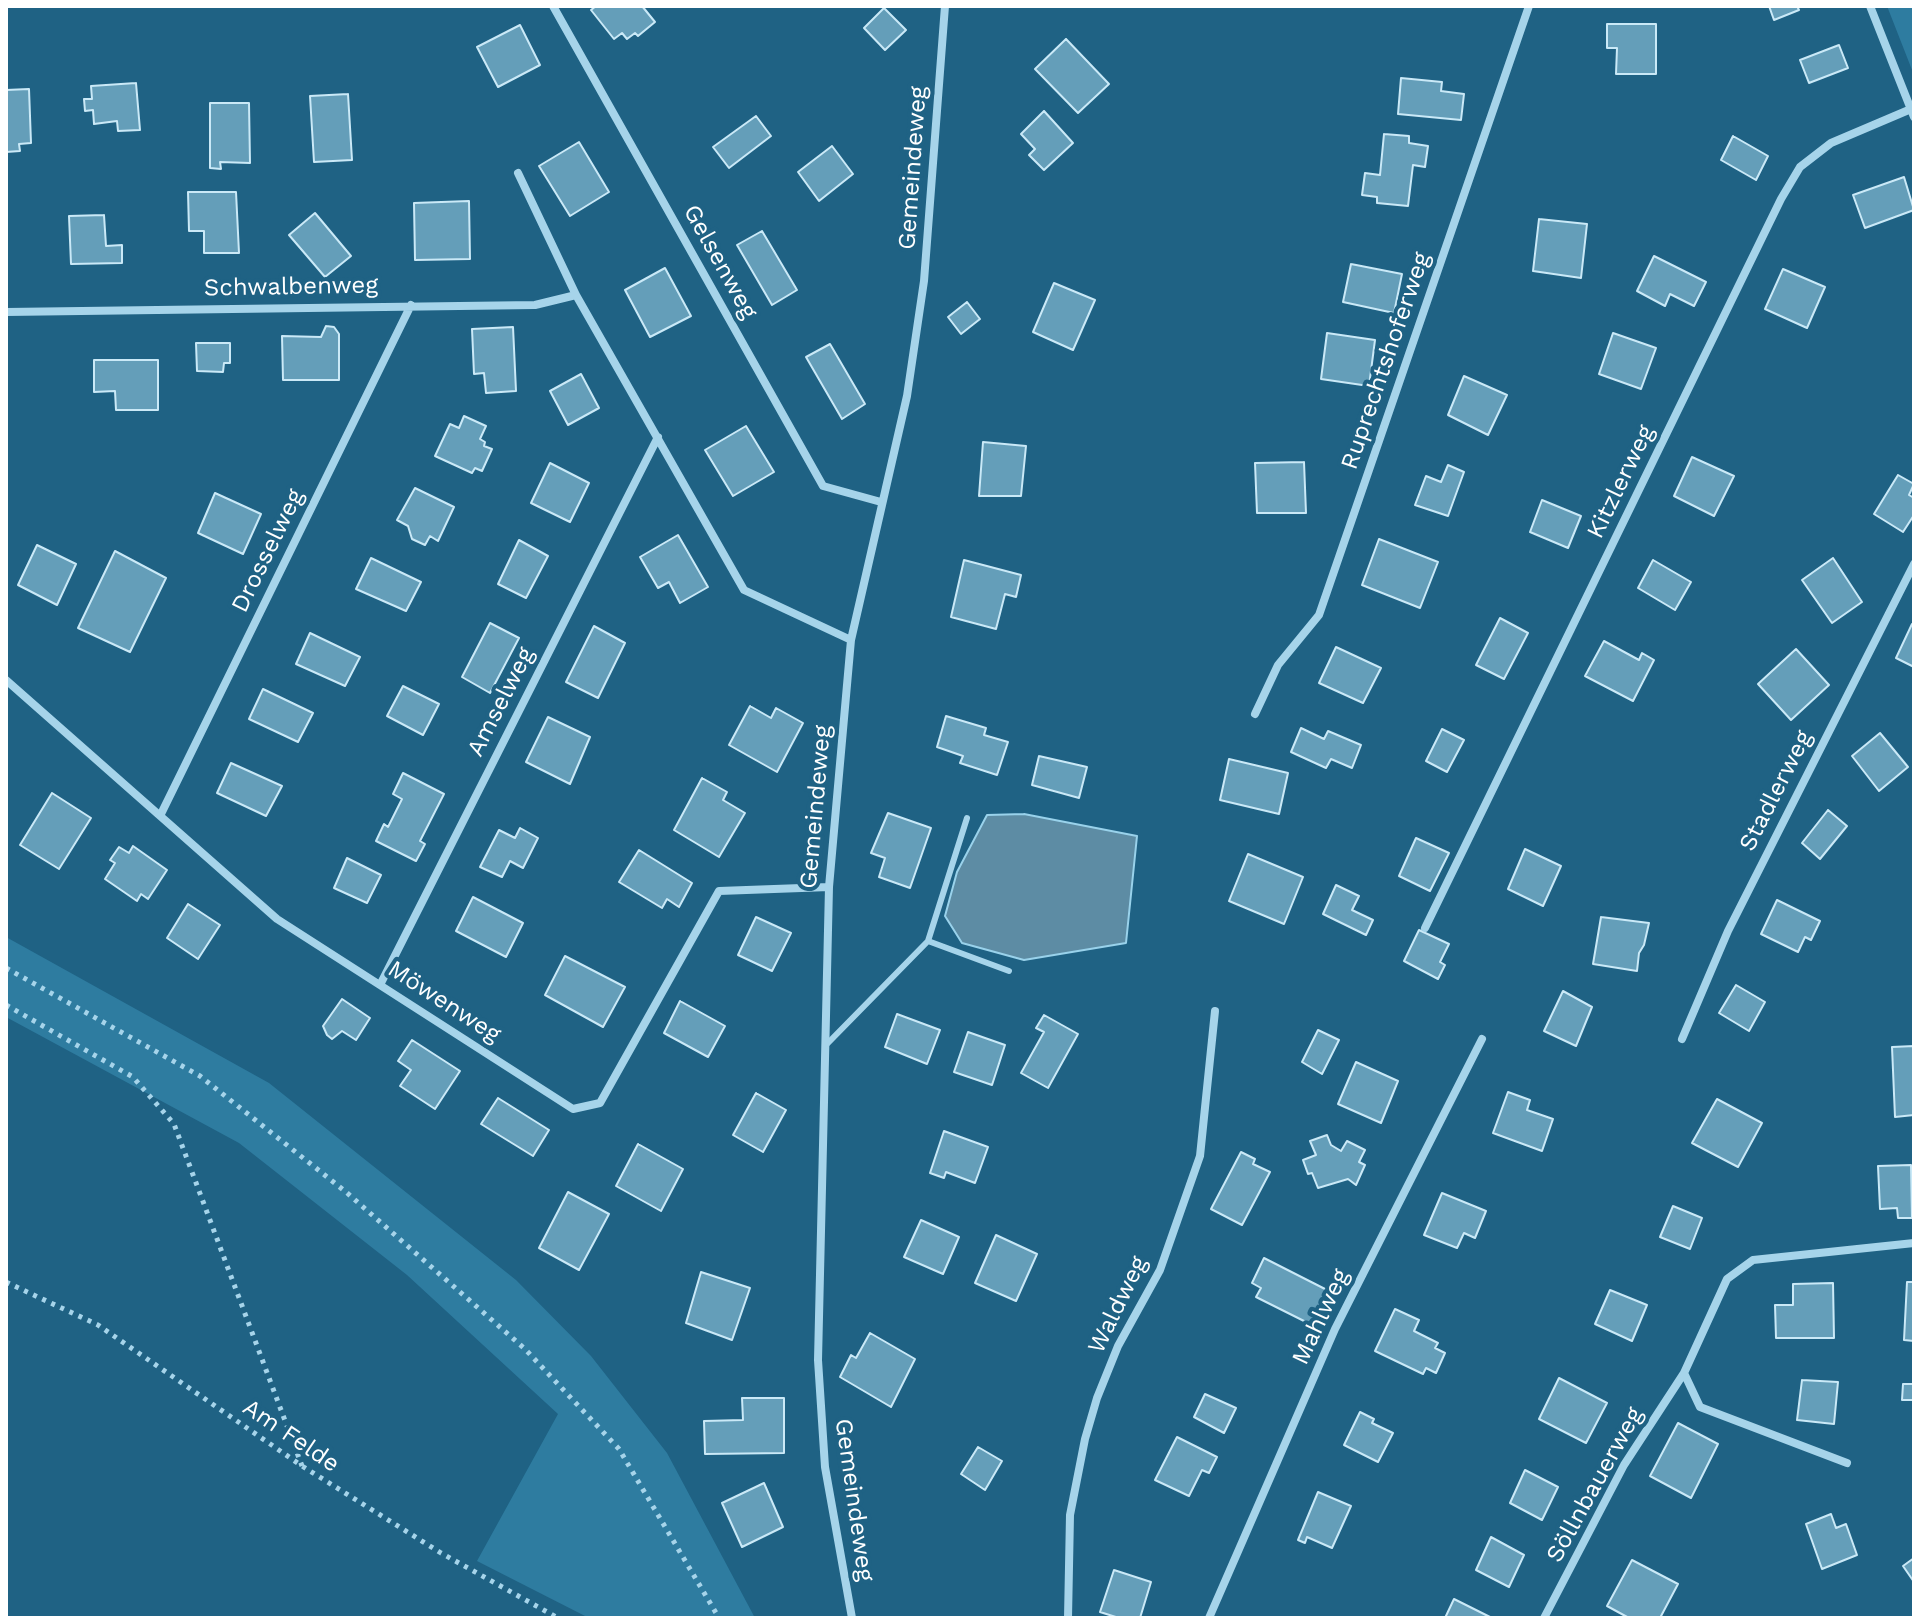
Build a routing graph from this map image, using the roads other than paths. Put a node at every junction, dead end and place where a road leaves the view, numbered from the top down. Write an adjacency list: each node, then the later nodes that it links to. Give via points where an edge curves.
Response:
1 (553, 6): 11 (street, Gelsenweg, via 823,486)
2 (945, 6): 11 (street, Gemeindeweg, via 924,281 907,396)
3 (1529, 6): 15 (street, Ruprechtshoferweg, via 1319,615 1278,665)
4 (1870, 6): 5 (street)
5 (1912, 113): 19 (street, Kitzlerweg, via 1831,143 1800,167 1787,188)
6 (518, 173): 7 (street)
7 (576, 295): 8 (street, Schwalbenweg, via 535,305); 10 (street)
8 (411, 305): 9 (street, Schwalbenweg); 16 (street, Drosselweg)
9 (6, 312)
10 (658, 437): 13 (street, via 744,590); 22 (street, Amselweg)
11 (881, 502): 13 (street, Gemeindeweg)
12 (1914, 564): 25 (street, Stadlerweg, via 1728,931)
13 (851, 640): 18 (street, Gemeindeweg)
14 (6, 680): 16 (street, Möwenweg)
15 (1255, 714)
16 (161, 814): 22 (street, Möwenweg, via 277,919)
17 (967, 818): 20 (lane)
18 (829, 887): 22 (street, Möwenweg, via 719,891 600,1103 573,1109); 26 (street, Gemeindeweg)
19 (1425, 928)
20 (928, 941): 21 (lane); 26 (lane)
21 (1009, 971)
22 (380, 985)
23 (1215, 1011): 31 (street, Waldweg, via 1200,1156 1160,1270 1118,1346 1085,1439 1070,1515)
24 (1482, 1039): 32 (street, Mahlweg, via 1335,1329)
25 (1682, 1039)
26 (826, 1045): 30 (street, Gemeindeweg, via 818,1360 825,1467)
27 (1914, 1243): 28 (street, Söllnbauerweg, via 1753,1260 1727,1279)
28 (1684, 1373): 29 (street, via 1700,1407); 33 (street, Söllnbauerweg, via 1624,1465)
29 (1847, 1463)
30 (852, 1618)
31 (1068, 1618)
32 (1209, 1618)
33 (1544, 1618)

